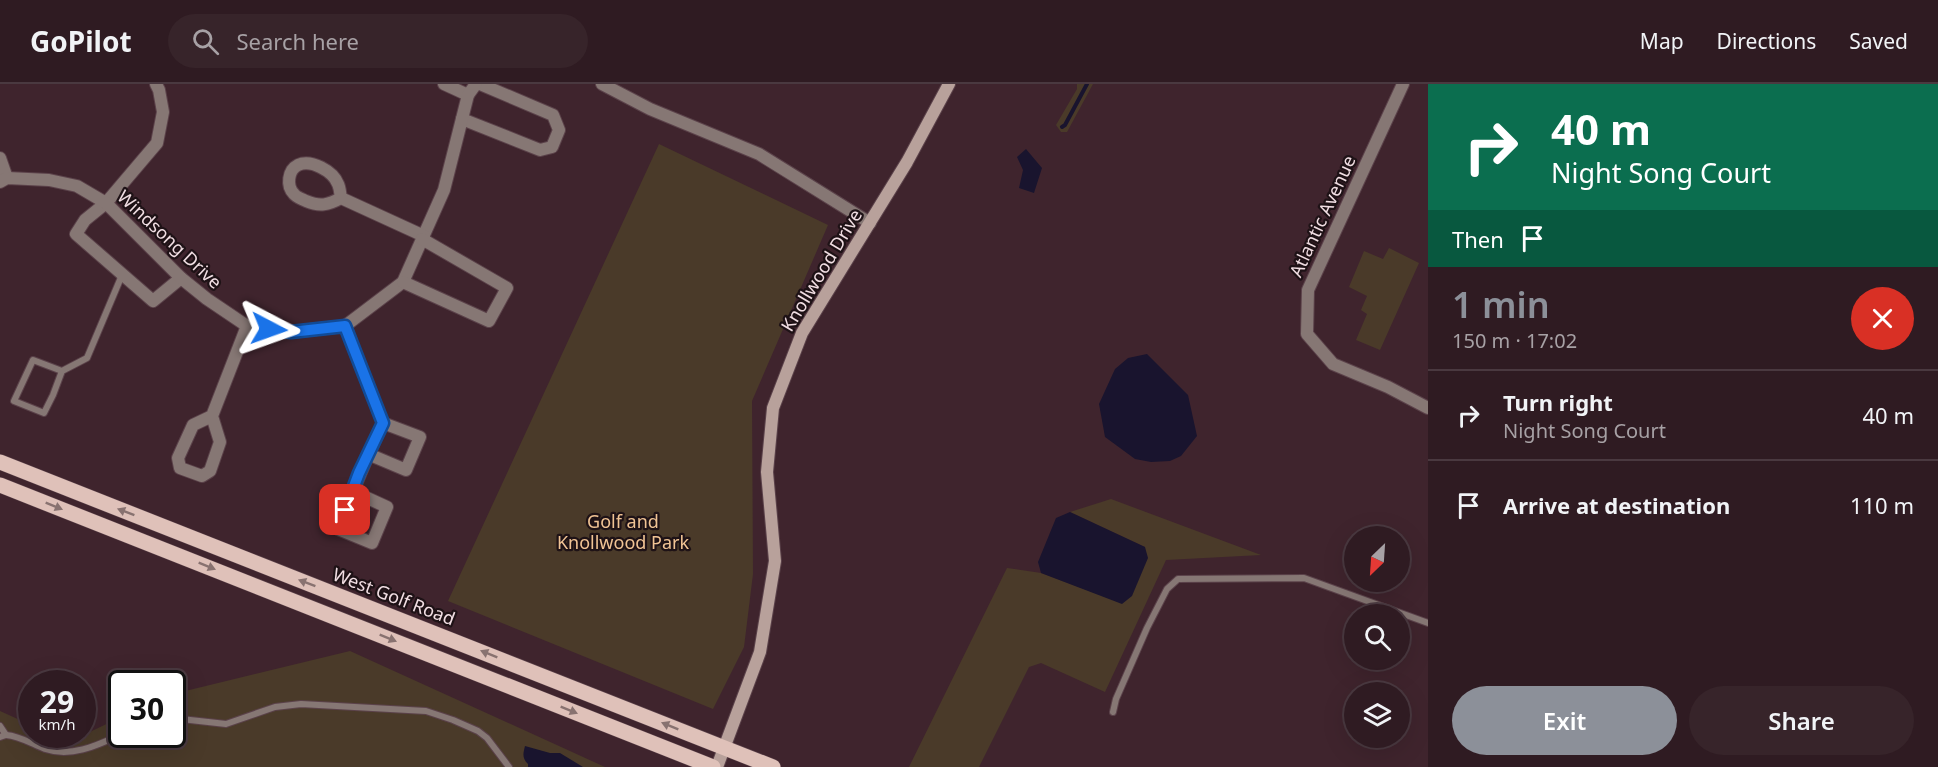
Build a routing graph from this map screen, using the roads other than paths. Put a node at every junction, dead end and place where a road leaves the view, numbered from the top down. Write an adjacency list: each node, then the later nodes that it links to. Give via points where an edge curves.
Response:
1 (156, 84): 12 (street, via 163,112 158,143)
2 (444, 84): 7 (street)
3 (478, 84): 7 (street); 8 (street, via 553,115 559,130 552,147 540,150)
4 (602, 84): 13 (street, via 650,109 759,154)
5 (949, 84): 13 (street, Knollwood Drive)
6 (1403, 84): 21 (street, Atlantic Avenue, via 1308,290 1307,334 1333,364)
7 (468, 95): 8 (street)
8 (462, 119): 14 (street, via 444,190)
9 (0, 158): 10 (street, Windsong Drive)
10 (4, 180): 12 (street, Windsong Drive, via 49,180 77,186)
11 (341, 198): 14 (street)
12 (106, 203): 15 (street, via 85,220 76,234); 16 (street, Windsong Drive)
13 (870, 223): 34 (street, Knollwood Drive, via 802,333 773,408 767,472 775,561 760,652)
14 (423, 237): 17 (street); 17 (street, via 507,288 489,321)
15 (123, 274): 16 (street, via 153,301); 20 (lane, via 87,358)
16 (181, 278): 18 (street, Windsong Drive)
17 (403, 282): 19 (street)
18 (247, 326): 19 (street, Windsong Drive, via 291,332); 22 (street)
19 (345, 326): 23 (street)
20 (62, 371): 20 (lane, via 44,413 14,401 33,360)
21 (1428, 408)
22 (212, 417): 22 (street, via 193,425 177,458 180,468 202,476 210,471 220,442)
23 (383, 423): 24 (street); 24 (street, via 420,437 406,470)
24 (368, 454): 27 (street)
25 (0, 462): 34 (main road, West Golf Road, one-way to 25)
26 (0, 485): 36 (main road, one-way to 36)
27 (352, 491): 27 (street, via 338,529 372,543 387,507)
28 (1428, 623): 29 (lane, via 1305,578 1178,579 1167,589 1147,628)
29 (1113, 712)
30 (186, 720): 35 (lane, via 226,724 275,707 302,704 426,711 478,731)
31 (0, 726): 32 (lane)
32 (3, 736): 33 (lane, via 16,736 63,753)
33 (108, 739)
34 (724, 748): 36 (street, Knollwood Drive); 37 (main road, West Golf Road)
35 (509, 767)
36 (715, 767)
37 (773, 767)

